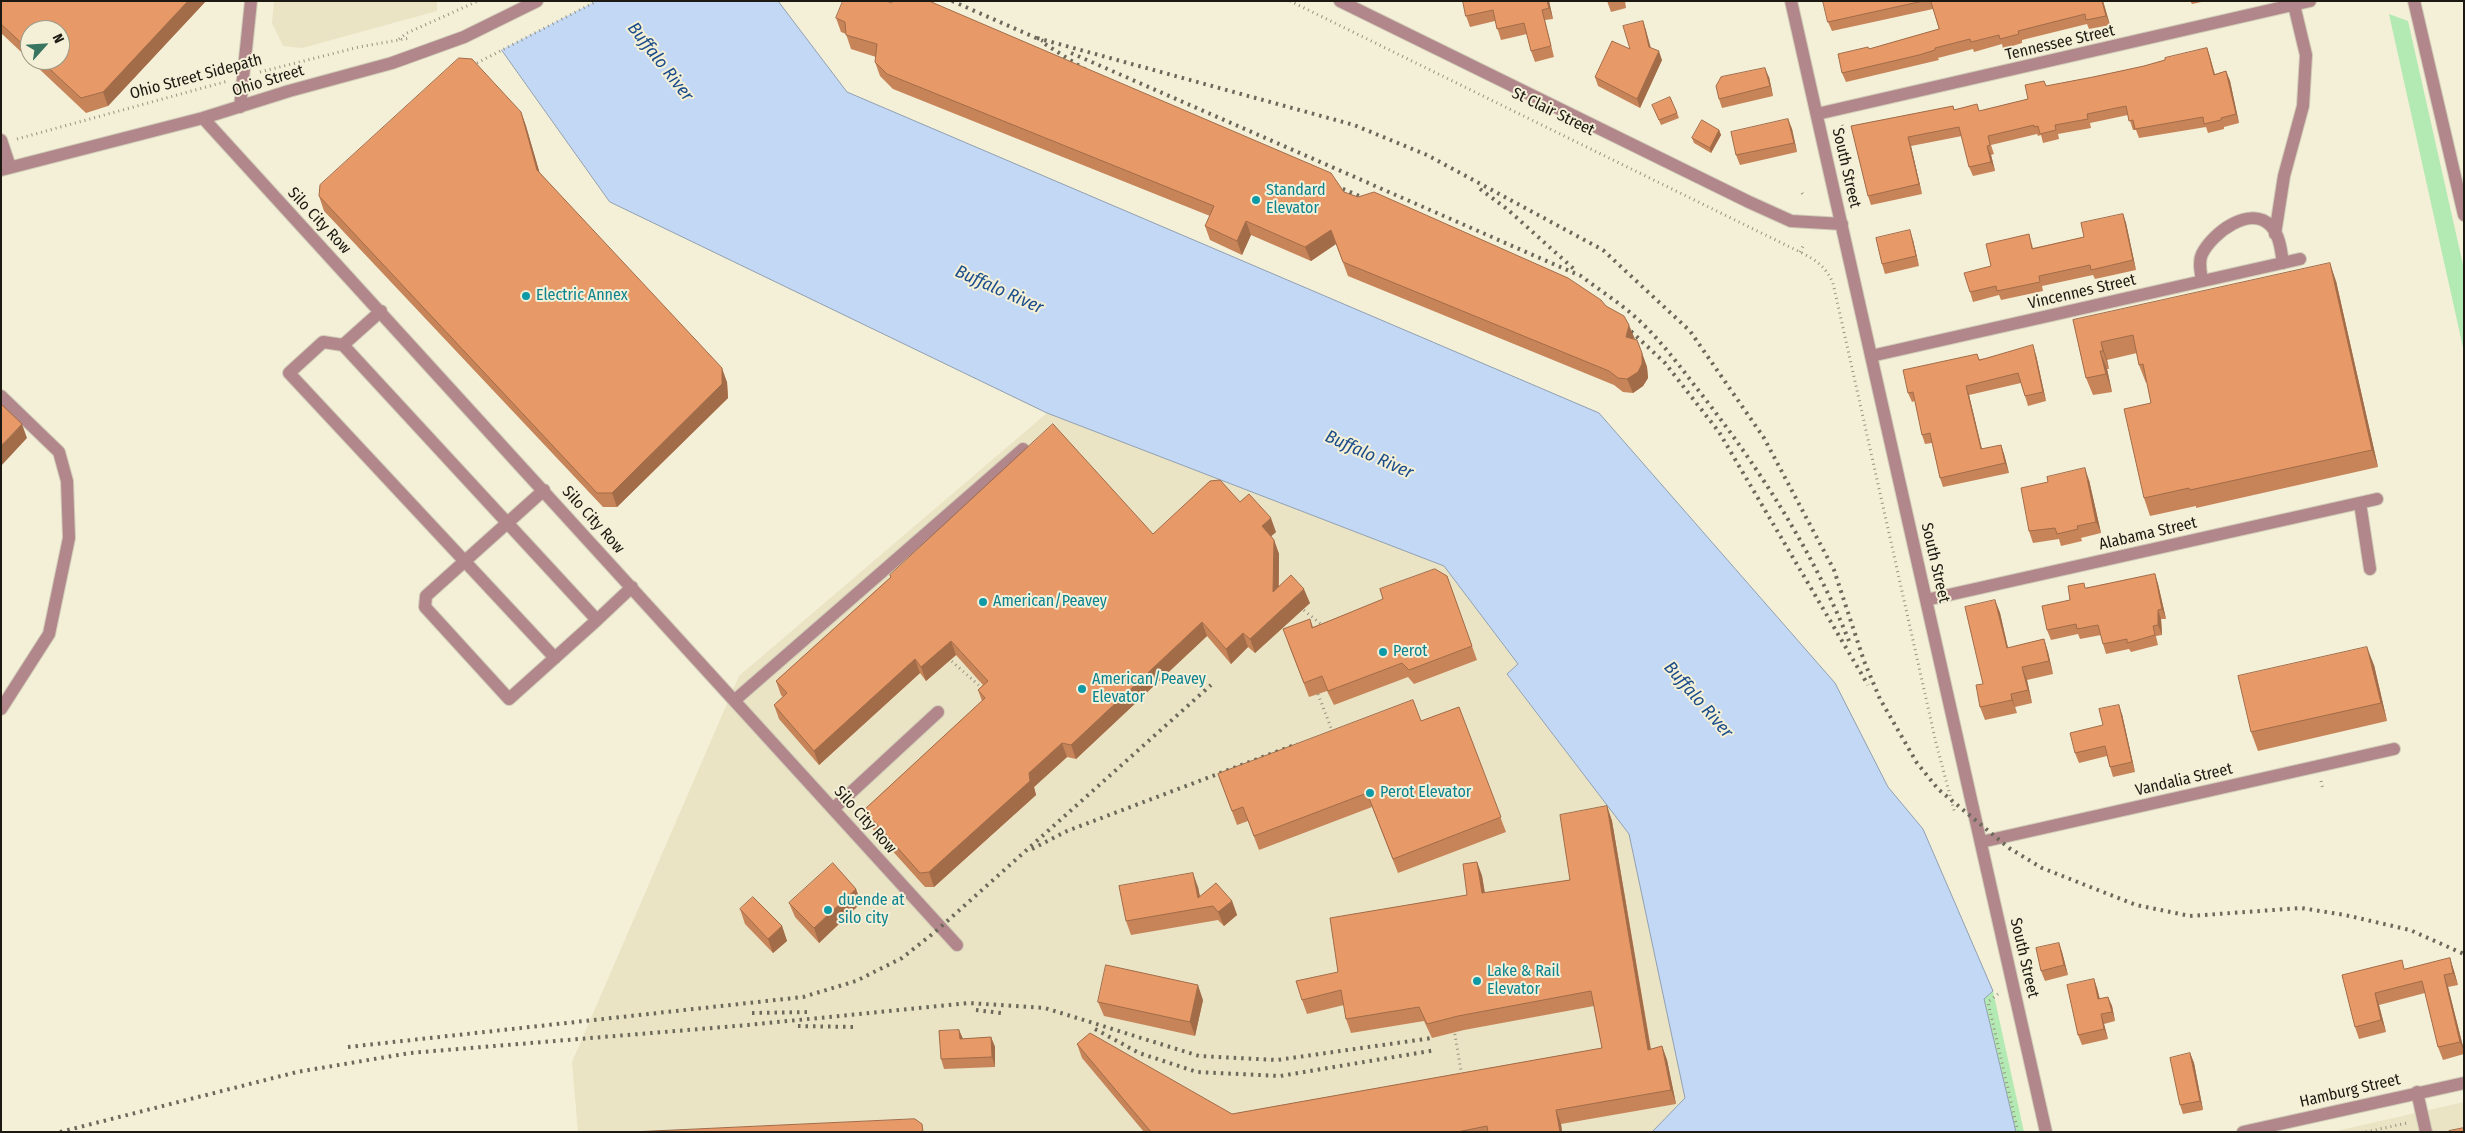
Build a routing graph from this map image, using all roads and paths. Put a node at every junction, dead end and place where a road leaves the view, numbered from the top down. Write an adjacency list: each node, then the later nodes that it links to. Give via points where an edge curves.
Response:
1 (251, 1): 12 (street)
2 (478, 1): 12 (path, Ohio Street Sidepath, via 398,39)
3 (537, 1): 13 (street, Ohio Street, via 464,37 392,63)
4 (597, 1): 11 (path)
5 (1290, 1): 24 (path, St Clair Street)
6 (1340, 1): 21 (street, St Clair Street, via 1791,221)
7 (1791, 1): 14 (street, South Street)
8 (2310, 1): 10 (street, Tennessee Street)
9 (2414, 1): 20 (street)
10 (2294, 5): 14 (street, Tennessee Street); 22 (street, via 2306,55 2303,106 2284,176)
11 (477, 62)
12 (243, 77): 13 (street); 18 (path, Ohio Street Sidepath)
13 (240, 107): 15 (street, Ohio Street)
14 (1817, 114): 21 (street, South Street)
15 (203, 118): 19 (street, Ohio Street); 28 (street, Silo City Row)
16 (1842, 125): 17 (path)
17 (1845, 130)
18 (2, 141): 19 (street)
19 (6, 168)
20 (2464, 215)
21 (1842, 224): 30 (street, South Street)
22 (2275, 234): 26 (street); 27 (street, via 2264,220 2256,218 2246,219 2220,232 2202,254)
23 (1804, 244): 24 (path)
24 (1800, 252): 56 (path, via 1821,264 1833,283 1936,743)
25 (2300, 259): 26 (street, Vincennes Street)
26 (2283, 263): 27 (street, Vincennes Street)
27 (2202, 281): 30 (street, Vincennes Street)
28 (380, 311): 29 (street); 33 (street, Silo City Row)
29 (343, 345): 36 (street); 37 (street, via 323,342 289,373)
30 (1871, 356): 40 (street, South Street)
31 (1, 396): 49 (street, via 59,452 67,481 69,538 49,634)
32 (1023, 449): 48 (street)
33 (544, 490): 36 (street); 39 (street, Silo City Row)
34 (2377, 499): 35 (street, Alabama Street)
35 (2360, 503): 38 (street); 40 (street, Alabama Street)
36 (508, 522): 37 (street); 42 (street)
37 (465, 562): 45 (street); 45 (street, via 426,596 425,607 509,699)
38 (2370, 569)
39 (632, 587): 42 (street); 48 (street, Silo City Row)
40 (1926, 600): 57 (street, South Street)
41 (1297, 604): 43 (path)
42 (598, 620): 45 (street)
43 (1326, 629)
44 (942, 653): 46 (path)
45 (555, 658)
46 (984, 691)
47 (1318, 694): 51 (path)
48 (736, 700): 55 (street, Silo City Row)
49 (1, 709)
50 (938, 712): 55 (street)
51 (1334, 736)
52 (2394, 749): 57 (street, Vandalia Street)
53 (2320, 779): 54 (path)
54 (2323, 790)
55 (833, 809): 58 (street, Silo City Row)
56 (1957, 818)
57 (1981, 842): 66 (street, South Street)
58 (957, 945)
59 (1998, 994): 65 (path, via 1988,1002)
60 (1453, 1022): 61 (path)
61 (1462, 1078)
62 (2464, 1082): 63 (street, Hamburg Street)
63 (2418, 1092): 64 (street); 67 (street, Hamburg Street)
64 (2424, 1125): 68 (path)
65 (2018, 1132)
66 (2046, 1132)
67 (2243, 1132)
68 (2366, 1132)

